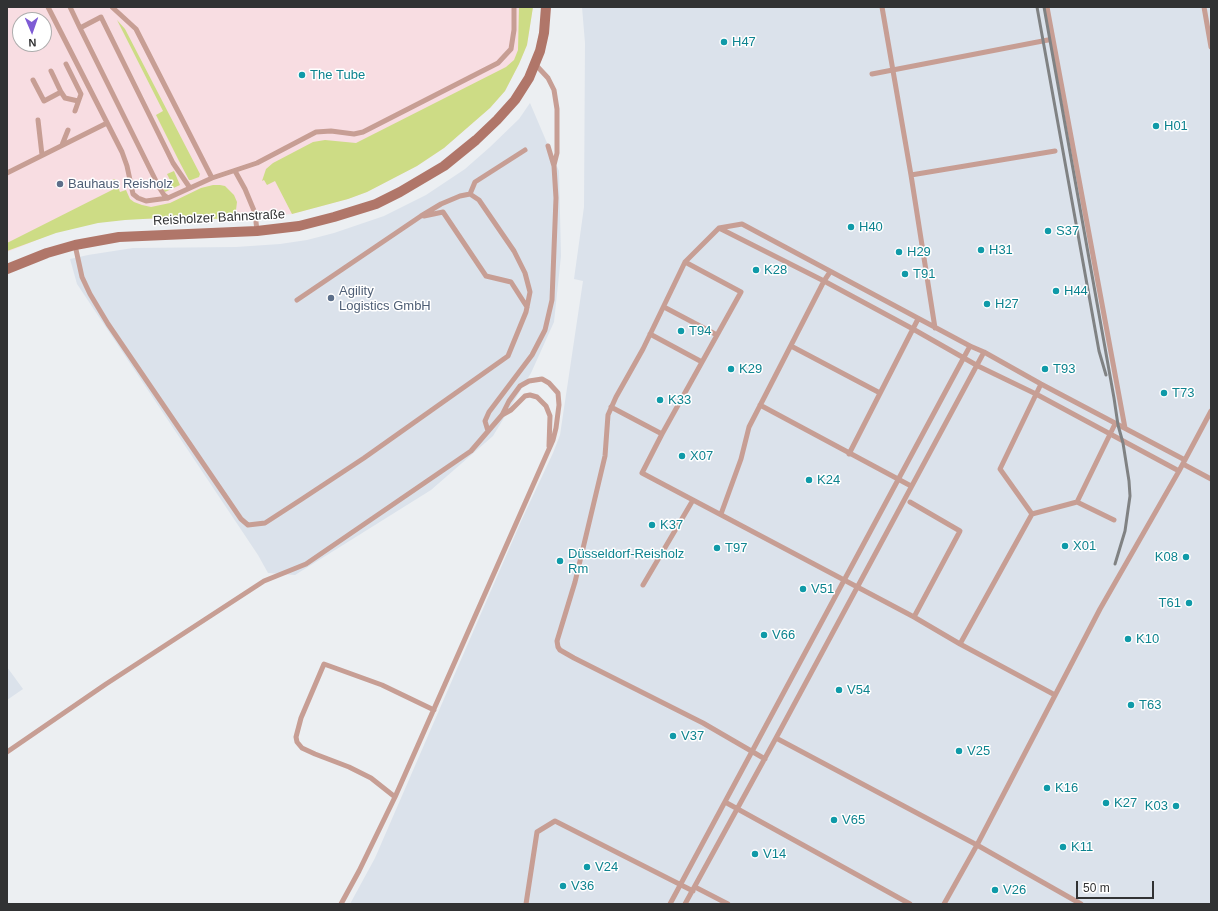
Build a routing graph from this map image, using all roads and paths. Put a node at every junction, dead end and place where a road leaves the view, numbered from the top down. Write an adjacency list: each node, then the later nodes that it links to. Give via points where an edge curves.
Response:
1 (48, 7): 22 (lane)
2 (70, 7): 9 (lane)
3 (112, 7): 33 (lane, via 136,29)
4 (514, 7): 30 (lane, via 514,30 510,49 498,63 363,132 316,132 257,163)
5 (546, 7): 13 (main road, Reisholzer Bahnstraße, via 544,33)
6 (882, 7): 14 (lane)
7 (1047, 7): 10 (lane)
8 (1204, 7): 11 (lane)
9 (80, 28): 34 (lane, via 101,17 174,163); 36 (lane, via 159,187)
10 (1053, 39): 14 (lane); 67 (lane)
11 (1211, 47)
12 (66, 64): 19 (lane, via 81,94)
13 (535, 64): 29 (lane, via 548,78 554,90 557,109 557,153); 39 (main road, Reisholzer Bahnstraße, via 516,100 498,120 444,166 425,178 376,204 300,226)
14 (893, 70): 16 (lane); 32 (lane)
15 (51, 71): 18 (lane)
16 (872, 74)
17 (33, 80): 18 (lane, via 44,101)
18 (61, 92): 19 (lane, via 65,98)
19 (78, 102): 20 (lane)
20 (75, 111)
21 (38, 120): 28 (lane)
22 (107, 123): 24 (lane); 36 (lane, via 122,152 133,194 141,200)
23 (68, 130): 24 (lane)
24 (62, 145): 28 (lane)
25 (548, 146): 29 (lane)
26 (524, 150): 35 (lane, via 475,182)
27 (1055, 151): 32 (lane)
28 (42, 155): 31 (lane)
29 (554, 166): 68 (lane, via 556,198 552,300 544,330 532,355 489,412 485,422)
30 (235, 171): 33 (lane); 39 (lane, via 255,213)
31 (7, 173)
32 (911, 176): 49 (lane)
33 (212, 178): 34 (lane)
34 (190, 188): 36 (lane)
35 (470, 194): 37 (lane, via 441,204); 46 (lane, via 479,200 514,251 525,273 530,292)
36 (168, 198)
37 (421, 216): 45 (lane); 46 (lane, via 443,212 486,276 510,282)
38 (719, 228): 41 (lane); 43 (lane, via 742,224); 44 (lane)
39 (257, 231): 40 (main road, Reisholzer Bahnstraße, via 140,235)
40 (75, 245): 42 (main road, Reisholzer Bahnstraße); 46 (lane, via 82,277 108,324 241,519 248,525 265,522 302,499 508,356)
41 (685, 262): 47 (lane); 52 (lane, via 741,292)
42 (7, 269)
43 (830, 272): 44 (lane); 48 (lane)
44 (824, 281): 50 (lane); 53 (lane)
45 (297, 300)
46 (527, 307)
47 (664, 307): 51 (lane); 52 (lane)
48 (918, 319): 49 (lane); 50 (lane)
49 (935, 328): 54 (lane)
50 (913, 329): 56 (lane); 60 (lane)
51 (650, 334): 57 (lane); 63 (lane)
52 (717, 335): 57 (lane)
53 (791, 346): 60 (lane); 62 (lane)
54 (970, 346): 55 (lane); 56 (lane)
55 (984, 352): 58 (lane); 59 (lane)
56 (964, 358): 58 (lane); 76 (lane)
57 (702, 362): 69 (lane)
58 (978, 366): 61 (lane); 77 (lane)
59 (1041, 384): 61 (lane); 66 (lane)
60 (880, 393): 72 (lane)
61 (1036, 394): 70 (lane); 82 (lane, via 1000,469)
62 (760, 405): 72 (lane); 81 (lane, via 749,427 741,459)
63 (611, 407): 69 (lane); 93 (lane, via 608,415 605,456 558,647)
64 (1211, 411): 73 (lane)
65 (502, 415): 68 (lane); 71 (lane, via 525,396 537,397 543,401 550,416); 71 (lane, via 520,386 529,381 542,379 549,383 558,393 559,405 556,428)
66 (1116, 424): 67 (lane); 70 (lane)
67 (1125, 428): 73 (lane)
68 (488, 431): 92 (lane, via 471,451 306,564 264,581)
69 (662, 434): 78 (lane, via 642,473)
70 (1110, 434): 74 (lane); 80 (lane)
71 (549, 446): 90 (lane)
72 (849, 454): 76 (lane)
73 (1184, 462): 74 (lane); 75 (lane)
74 (1179, 471): 89 (lane)
75 (1211, 479)
76 (899, 480): 77 (lane); 84 (lane)
77 (911, 486): 86 (lane)
78 (693, 500): 81 (lane); 85 (lane)
79 (910, 502): 87 (lane, via 960,531)
80 (1077, 502): 82 (lane); 83 (lane)
81 (721, 514): 84 (lane)
82 (1032, 514): 88 (lane)
83 (1114, 520)
84 (844, 580): 86 (lane); 93 (lane)
85 (643, 585)
86 (858, 588): 87 (lane); 91 (lane)
87 (914, 618): 88 (lane)
88 (960, 644): 89 (lane)
89 (1055, 694): 98 (lane)
90 (434, 710): 95 (lane); 95 (lane, via 382,685 324,664 301,718 297,742 302,748 371,778)
91 (776, 738): 94 (lane); 98 (lane)
92 (7, 752)
93 (752, 753): 94 (lane); 96 (lane)
94 (765, 759): 97 (lane)
95 (395, 797): 101 (lane)
96 (725, 802): 97 (lane); 99 (lane)
97 (738, 809): 100 (lane); 106 (lane)
98 (977, 845): 107 (lane); 108 (lane)
99 (681, 885): 100 (lane); 102 (lane, via 556,822 538,832); 103 (lane)
100 (694, 889): 104 (lane); 105 (lane)
101 (341, 904)
102 (526, 904)
103 (670, 904)
104 (685, 904)
105 (728, 904)
106 (910, 904)
107 (944, 904)
108 (1081, 904)

